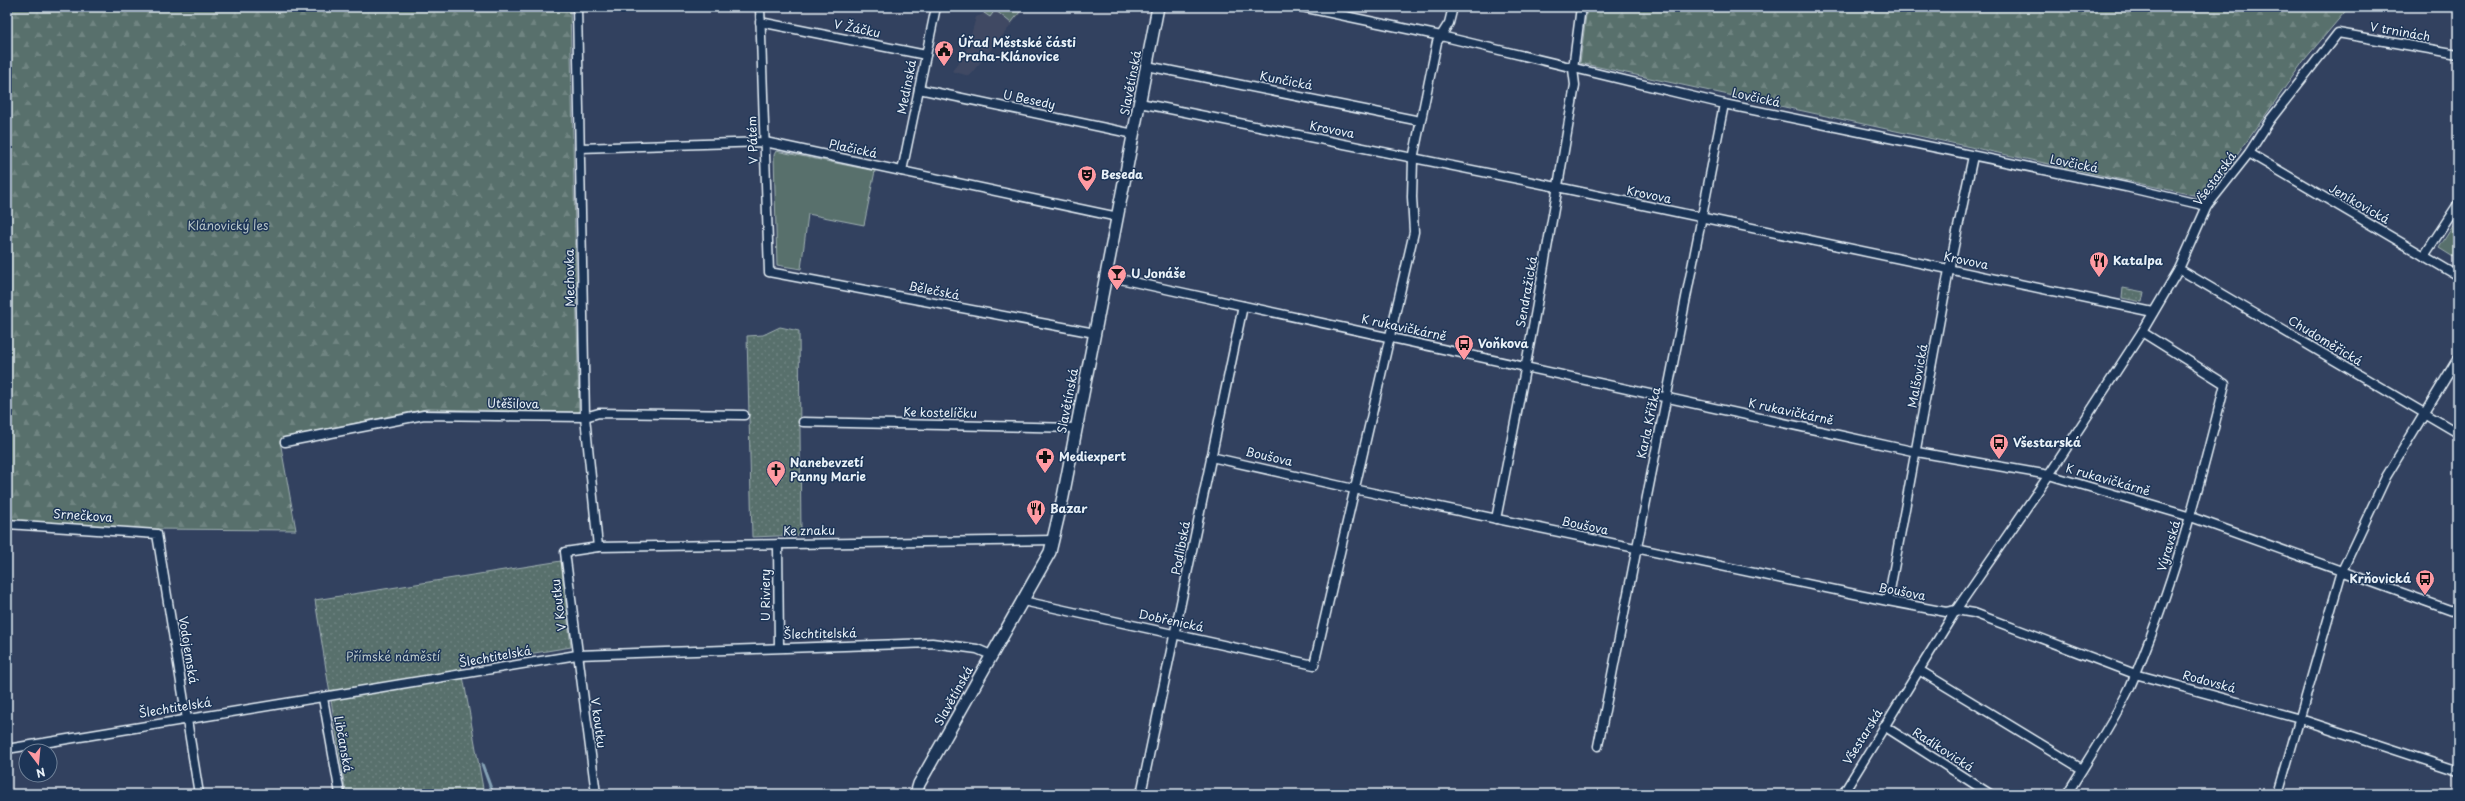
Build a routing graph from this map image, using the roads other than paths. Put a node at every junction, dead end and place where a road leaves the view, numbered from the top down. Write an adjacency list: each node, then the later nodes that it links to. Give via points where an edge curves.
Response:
1 (577, 7): 21 (street, Mechovka)
2 (760, 7): 8 (street, V Pátém)
3 (936, 7): 12 (street, Medinská)
4 (1158, 7): 13 (street, Slavětínská)
5 (1302, 7): 10 (street, Lovčická)
6 (1454, 7): 10 (street)
7 (1581, 7): 14 (street, Sendražická)
8 (760, 22): 12 (street, V Žáčku); 20 (street, V Pátém)
9 (2338, 33): 11 (street, V trninách); 22 (street, Všestarská, via 2270,120)
10 (1441, 36): 14 (street, Lovčická); 18 (street, via 1437,42)
11 (2458, 54)
12 (926, 56): 15 (street, Medinská)
13 (1147, 66): 16 (street, Slavětínská); 18 (street, Kunčická)
14 (1573, 69): 17 (street, Lovčická); 26 (street, Sendražická, via 1575,85)
15 (919, 89): 19 (street, U Besedy); 25 (street, Medinská)
16 (1140, 103): 19 (street, Slavětínská); 24 (street, Krovova)
17 (1724, 104): 23 (street, Lovčická); 30 (street, Karla Křížka)
18 (1420, 120): 24 (street)
19 (1134, 134): 29 (street, Slavětínská)
20 (765, 142): 21 (street, Plačická); 25 (street, Plačická); 34 (street, V Pátém)
21 (580, 148): 47 (street, Mechovka)
22 (2249, 154): 28 (street, Všestarská); 31 (street, Jeníkovická)
23 (1973, 156): 28 (street, Lovčická); 33 (street, Malšovická)
24 (1413, 158): 26 (street, Krovova); 41 (street, via 1414,232)
25 (902, 171): 29 (street, Plačická)
26 (1558, 187): 30 (street, Krovova); 43 (street, Sendražická)
27 (2458, 204): 31 (street)
28 (2207, 206): 32 (street, Všestarská)
29 (1118, 217): 35 (street, Slavětínská)
30 (1701, 218): 33 (street, Krovova); 44 (street, Karla Křížka)
31 (2424, 256): 36 (street, Jeníkovická)
32 (2179, 268): 38 (street, Všestarská); 45 (street, Chudoměřická)
33 (1949, 270): 38 (street, Krovova); 52 (street, Malšovická)
34 (769, 272): 40 (street, Bělečská)
35 (1106, 276): 37 (street, K rukavičkárně); 40 (street, Slavětínská)
36 (2458, 276)
37 (1243, 306): 41 (street, K rukavičkárně); 53 (street, Podlibská)
38 (2153, 312): 39 (street, Všestarská)
39 (2142, 332): 54 (street, Všestarská); 56 (street, Výravská, via 2225,384)
40 (1095, 334): 49 (street, Slavětínská)
41 (1390, 337): 43 (street, K rukavičkárně); 55 (street)
42 (2458, 358): 45 (street)
43 (1527, 367): 44 (street, K rukavičkárně); 57 (street, Sendražická)
44 (1667, 397): 52 (street, K rukavičkárně); 63 (street, Karla Křížka)
45 (2425, 414): 50 (street, Chudoměřická); 65 (street, via 2386,477)
46 (744, 415): 47 (street, Utěšilova, via 599,413)
47 (585, 417): 51 (street, Utěšilova, via 424,415); 62 (street, Mechovka)
48 (803, 422): 49 (street, Ke kostelíčku)
49 (1076, 428): 60 (street, Slavětínská)
50 (2458, 433)
51 (285, 442)
52 (1917, 452): 54 (street, K rukavičkárně); 67 (street, Malšovická)
53 (1211, 457): 55 (street, Boušova); 70 (street, Podlibská)
54 (2049, 475): 56 (street, K rukavičkárně); 68 (street, Všestarská)
55 (1354, 489): 57 (street, Boušova); 70 (street, Dobřenická, via 1314,665)
56 (2191, 517): 65 (street, K rukavičkárně); 75 (street, Výravská, via 2167,593)
57 (1496, 519): 63 (street, Boušova)
58 (7, 524): 59 (street, Srnečkova)
59 (157, 534): 77 (street, Vodojemská)
60 (1053, 540): 61 (street, Ke znaku); 66 (street, Slavětínská, via 1050,552)
61 (778, 544): 62 (street, Ke znaku); 71 (street, U Riviery)
62 (598, 547): 64 (street, Ke znaku)
63 (1636, 549): 67 (street, Boušova); 80 (street, Karla Křížka)
64 (565, 552): 72 (street, V Koutku)
65 (2342, 571): 69 (street, K rukavičkárně); 78 (street)
66 (1023, 601): 70 (street, Dobřenická); 73 (street, Slavětínská)
67 (1888, 601): 68 (street, Boušova, via 1946,612)
68 (1956, 610): 74 (street, Všestarská); 75 (street, Rodovská, via 1974,613)
69 (2458, 612)
70 (1176, 635): 88 (street, Podlibská)
71 (779, 647): 72 (street, Šlechtitelská); 73 (street, Šlechtitelská, via 932,643 977,649)
72 (577, 655): 76 (street, Šlechtitelská); 86 (street, V koutku)
73 (991, 656): 87 (street, Slavětínská, via 919,784)
74 (1919, 670): 79 (street, Všestarská); 82 (street)
75 (2135, 674): 78 (street, Rodovská); 82 (street, Výravská)
76 (323, 698): 77 (street, Šlechtitelská); 85 (street, Libčanská)
77 (187, 718): 81 (street, Šlechtitelská); 84 (street, Vodojemská)
78 (2300, 719): 83 (street, Rodovská); 92 (street)
79 (1884, 726): 89 (street, Všestarská); 90 (street, Radíkovická)
80 (1598, 746)
81 (7, 749)
82 (2082, 769): 91 (street, Výravská)
83 (2458, 771)
84 (199, 794)
85 (340, 794)
86 (596, 794)
87 (916, 794)
88 (1142, 794)
89 (1843, 794)
90 (1990, 794)
91 (2067, 794)
92 (2278, 794)

